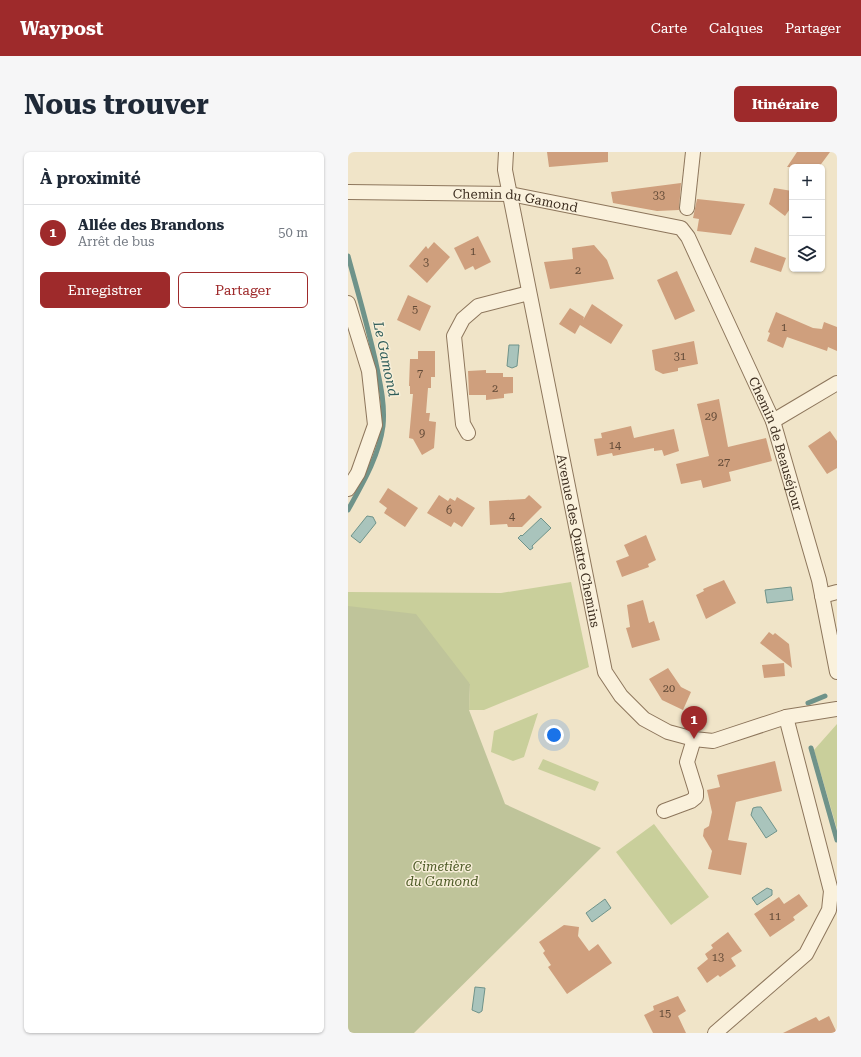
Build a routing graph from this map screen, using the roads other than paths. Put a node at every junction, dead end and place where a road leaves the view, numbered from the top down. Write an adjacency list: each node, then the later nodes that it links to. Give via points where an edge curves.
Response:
1 (506, 152): 4 (street, Avenue des Quatre Chemins, via 505,170)
2 (693, 152): 5 (street)
3 (348, 192): 4 (street, Chemin du Gamond)
4 (510, 194): 6 (street, Chemin du Gamond); 7 (street, Avenue des Quatre Chemins)
5 (687, 208)
6 (681, 228): 10 (street, Chemin de Beauséjour, via 706,274)
7 (529, 293): 11 (street, via 478,306 463,319 454,336 463,424); 18 (street, Avenue des Quatre Chemins, via 605,672 621,696 644,719 668,732)
8 (348, 303): 12 (street, via 369,371 375,425 358,473)
9 (837, 383): 10 (street)
10 (773, 421): 14 (street, Chemin de Beauséjour)
11 (468, 433)
12 (348, 489)
13 (837, 592): 14 (street)
14 (822, 596): 15 (street, Chemin de Beauséjour)
15 (837, 672)
16 (837, 709): 17 (street, Avenue des Quatre Chemins)
17 (786, 717): 18 (street, Avenue des Quatre Chemins, via 713,741); 20 (street, via 831,891 829,910 806,954)
18 (694, 739): 19 (street, via 687,762 696,797)
19 (664, 810)
20 (715, 1033)

